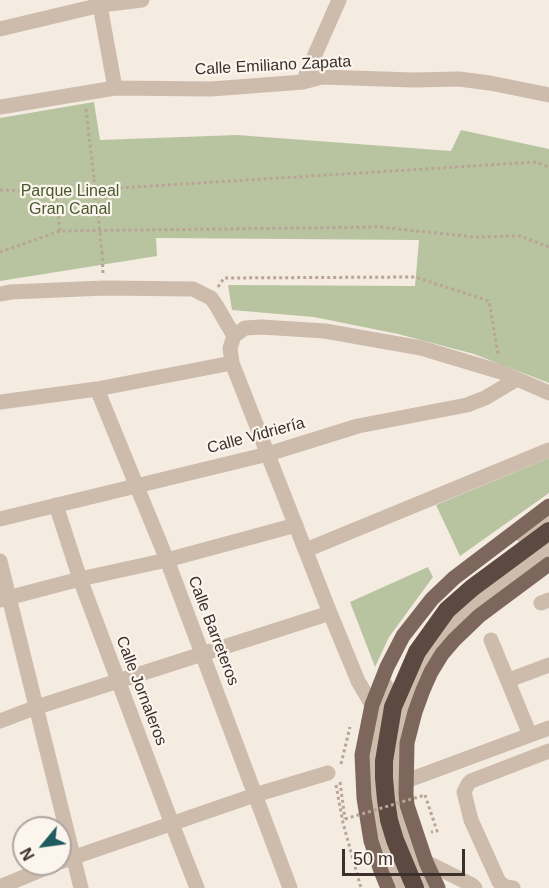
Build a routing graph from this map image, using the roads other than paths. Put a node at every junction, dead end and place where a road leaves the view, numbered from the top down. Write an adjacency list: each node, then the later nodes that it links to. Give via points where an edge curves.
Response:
1 (142, 0): 3 (street)
2 (339, 0): 5 (street)
3 (100, 3): 4 (street); 6 (street)
4 (0, 29)
5 (303, 82): 6 (street, Calle Emiliano Zapata, via 211,88); 7 (street, Calle Emiliano Zapata, via 322,77 459,79)
6 (115, 88): 8 (street, Calle Emiliano Zapata)
7 (549, 94)
8 (0, 107)
9 (0, 294): 10 (street, via 105,288 193,289 211,298)
10 (234, 336): 11 (street, via 230,348); 12 (street, via 245,328 261,327 325,331 421,348)
11 (232, 363): 13 (street); 17 (street)
12 (517, 379): 14 (street); 17 (street, Calle Vidriería, via 467,405 358,426)
13 (97, 389): 15 (street); 18 (street, Calle Barreteros)
14 (549, 393)
15 (0, 402)
16 (549, 450): 26 (street)
17 (268, 454): 18 (street, Calle Vidriería); 23 (street)
18 (136, 485): 19 (street, Calle Vidriería); 27 (street, Calle Barreteros)
19 (56, 505): 22 (street, Calle Vidriería); 30 (street, Calle Jornaleros)
20 (549, 506): 38 (main road, via 432,599 399,642)
21 (549, 516): 58 (street, via 443,597 404,649 386,685 376,719 371,801 378,835)
22 (0, 519)
23 (296, 525): 26 (street); 27 (street)
24 (549, 531): 59 (highway, via 447,610 417,652 393,707 384,761 386,800 395,840)
25 (549, 546): 60 (street, via 464,614 438,642 405,711 397,751 395,793 402,825)
26 (306, 550): 32 (street)
27 (167, 560): 30 (street); 34 (street, Calle Barreteros)
28 (0, 561): 31 (street)
29 (549, 564): 45 (main road, via 479,616 442,654 415,712 407,743)
30 (80, 579): 31 (street); 36 (street, Calle Jornaleros)
31 (5, 599): 39 (street)
32 (330, 613): 34 (street); 38 (street)
33 (491, 640): 37 (street)
34 (202, 654): 36 (street); 46 (street, Calle Barreteros)
35 (549, 665): 37 (street)
36 (118, 681): 39 (street); 48 (street, Calle Jornaleros)
37 (509, 681): 42 (street)
38 (372, 705): 57 (main road, via 362,755 364,798 371,841)
39 (37, 707): 40 (street); 47 (street)
40 (0, 721)
41 (549, 728): 42 (street)
42 (530, 735): 45 (street)
43 (549, 751): 63 (street, via 471,781 464,792 471,820 499,882)
44 (328, 773): 46 (street)
45 (406, 781): 50 (main road, via 407,806)
46 (255, 795): 48 (street); 56 (street, Calle Barreteros)
47 (58, 816)
48 (172, 824): 49 (street); 55 (street, Calle Jornaleros)
49 (72, 858)
50 (426, 862): 61 (main road); 62 (street)
51 (72, 871): 54 (street)
52 (26, 876): 53 (street)
53 (4, 885)
54 (81, 888)
55 (197, 888)
56 (290, 888)
57 (388, 888)
58 (397, 888)
59 (415, 888)
60 (427, 888)
61 (438, 888)
62 (475, 888)
63 (513, 888)

